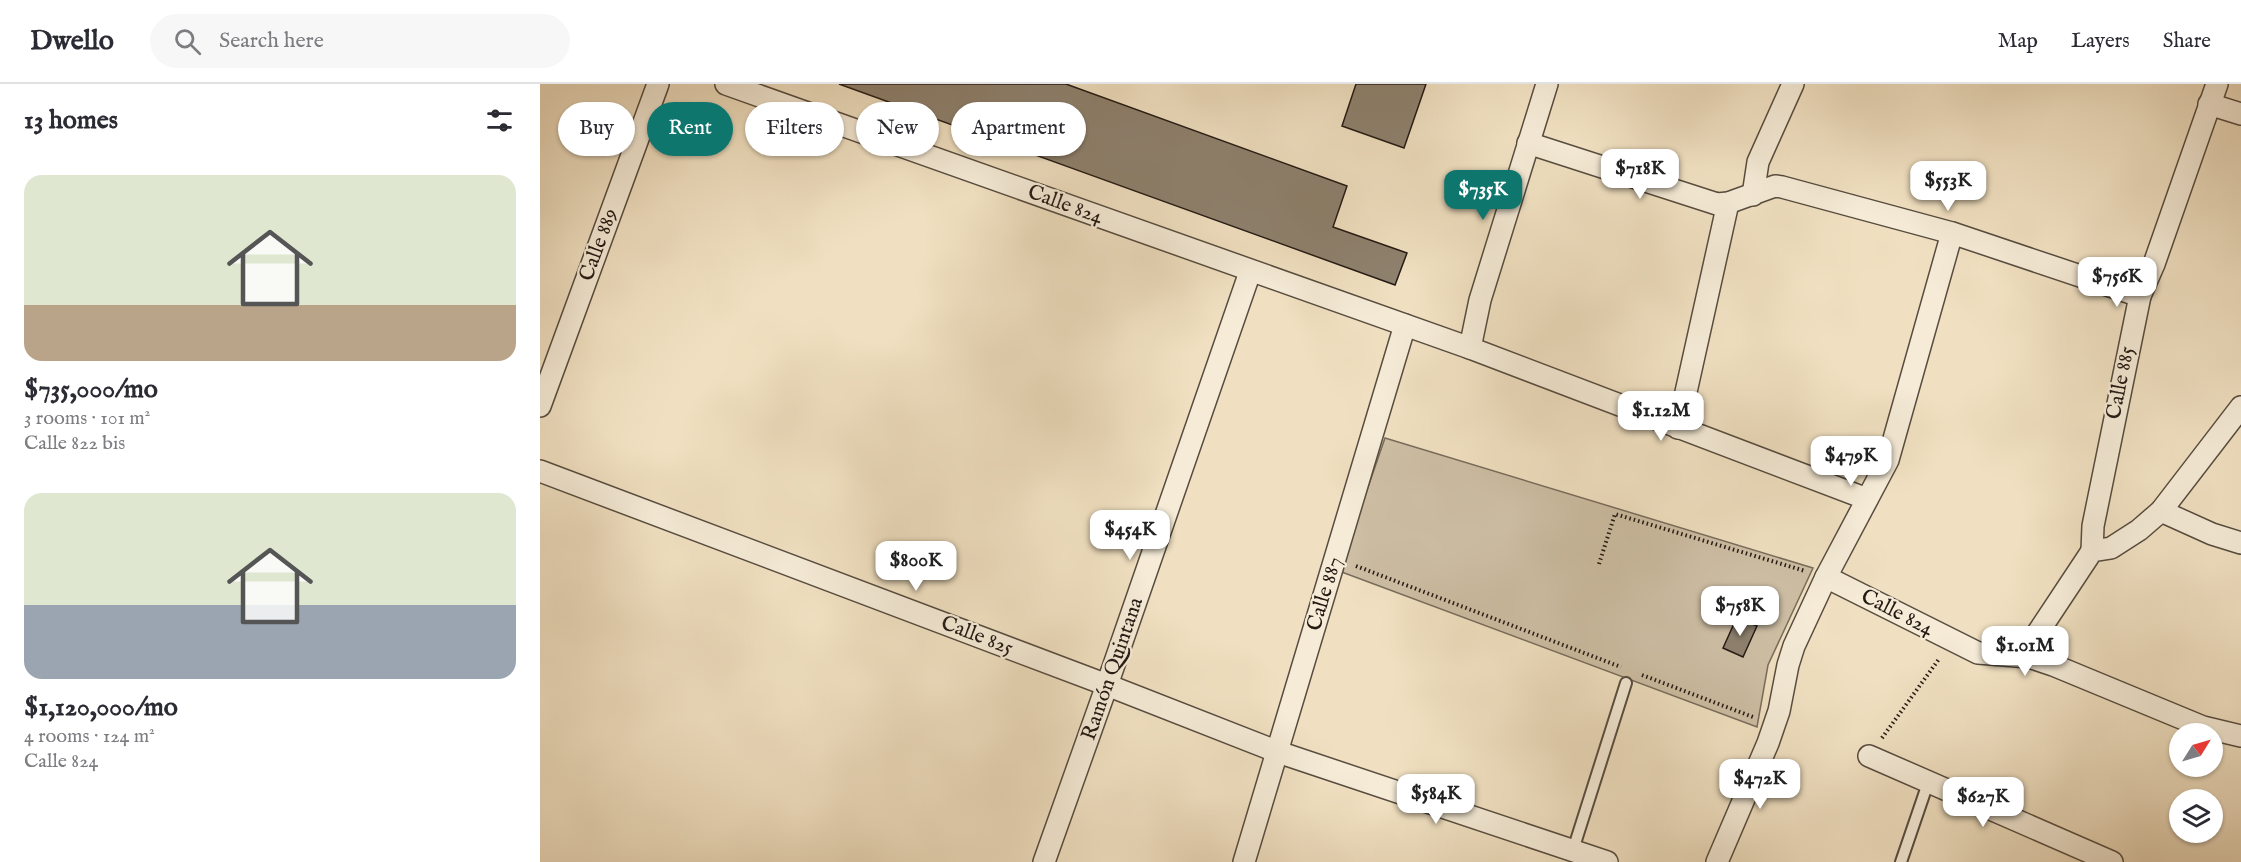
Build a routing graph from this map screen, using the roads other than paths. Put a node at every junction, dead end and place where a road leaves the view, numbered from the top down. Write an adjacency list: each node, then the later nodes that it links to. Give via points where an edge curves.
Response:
1 (658, 84): 16 (street, Calle 889)
2 (726, 84): 12 (street, Calle 824)
3 (1547, 84): 8 (street)
4 (1792, 84): 9 (street, via 1758,162)
5 (2217, 84): 6 (street, Calle 885)
6 (2209, 104): 7 (street); 13 (street, Calle 885)
7 (2241, 114)
8 (1528, 143): 10 (street, via 1717,204); 15 (street, via 1480,300)
9 (1753, 195): 10 (street); 11 (street, via 1782,187)
10 (1728, 203): 18 (street)
11 (1952, 233): 13 (street); 20 (street, via 1897,432 1888,460)
12 (1250, 272): 14 (street, Calle 824); 27 (street, Ramón Quintana)
13 (2140, 296): 23 (street, Calle 885, via 2093,526)
14 (1406, 325): 15 (street, Calle 824); 29 (street, Calle 887)
15 (1470, 348): 18 (street)
16 (540, 406)
17 (2241, 407): 21 (street)
18 (1678, 428): 20 (street)
19 (540, 471): 27 (street, Calle 825)
20 (1867, 499): 24 (street)
21 (2161, 511): 22 (street); 23 (street, via 2110,548)
22 (2241, 543)
23 (2092, 551): 25 (street, via 2035,637)
24 (1826, 577): 25 (street, Calle 824, via 1978,653); 36 (street, via 1794,646 1771,734)
25 (2029, 657): 28 (street, Calle 824, via 2203,727)
26 (1626, 683): 32 (lane)
27 (1107, 685): 29 (street, Calle 825); 33 (street, Ramón Quintana)
28 (2241, 736)
29 (1278, 752): 32 (street, Calle 825); 34 (street, Calle 887)
30 (1869, 756): 31 (street)
31 (1929, 783): 37 (lane); 38 (street)
32 (1573, 850): 35 (street, Calle 825)
33 (1044, 862)
34 (1244, 862)
35 (1607, 862)
36 (1716, 862)
37 (1901, 862)
38 (2112, 862)

